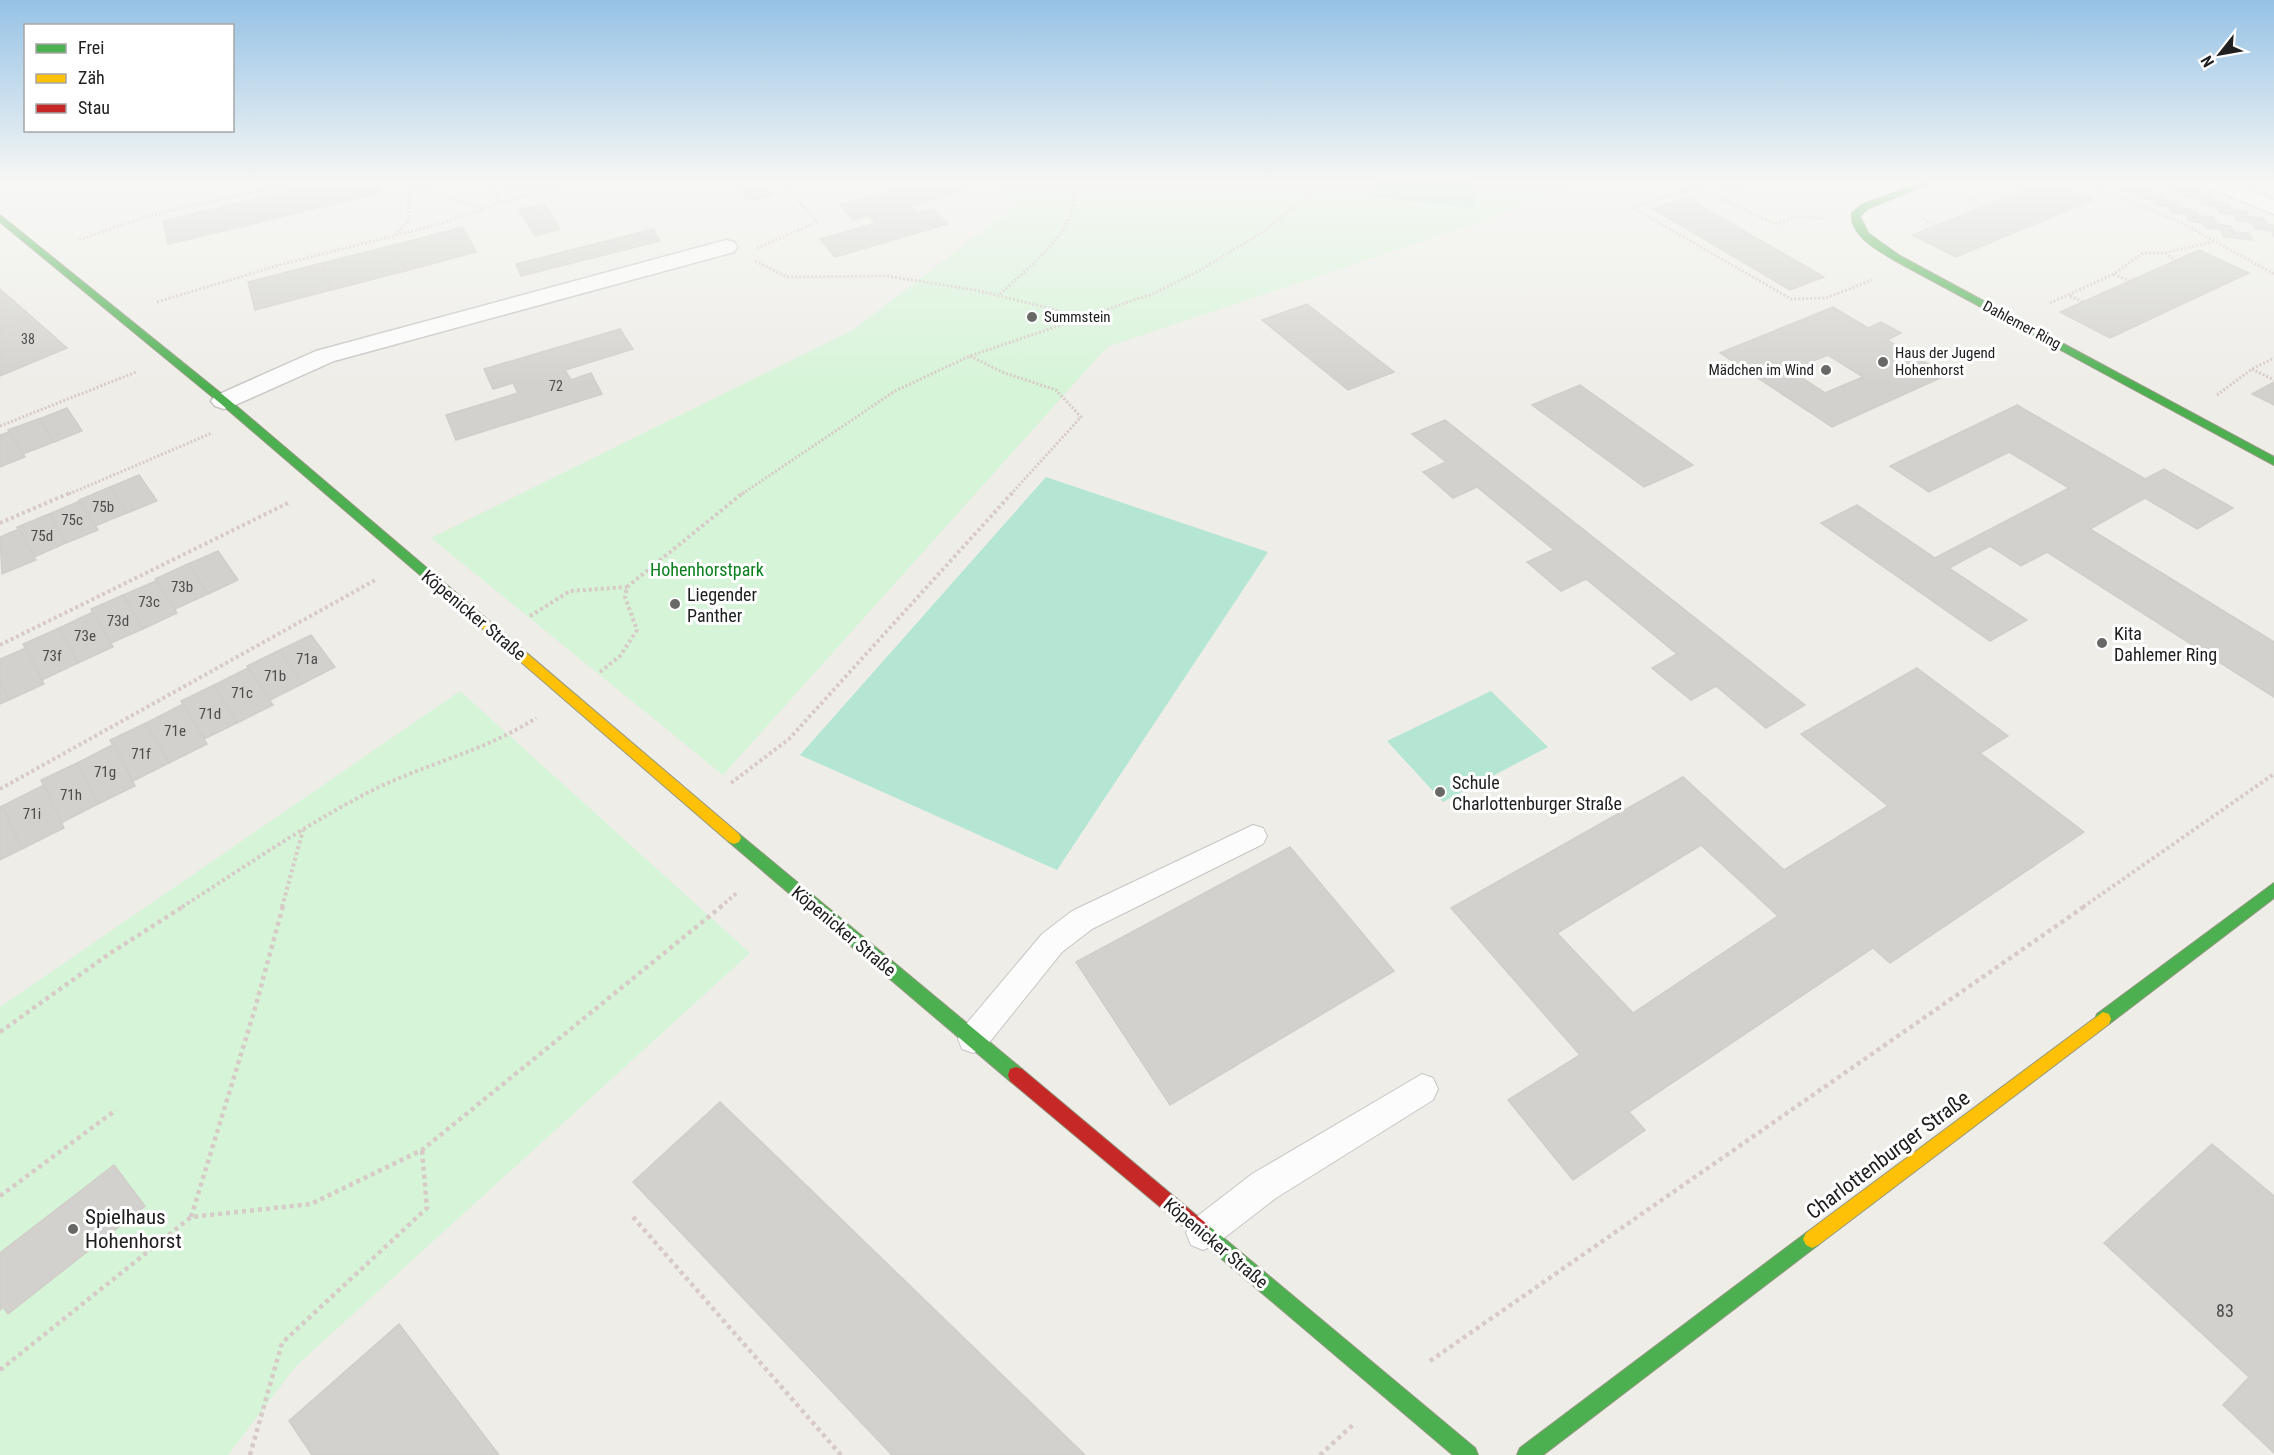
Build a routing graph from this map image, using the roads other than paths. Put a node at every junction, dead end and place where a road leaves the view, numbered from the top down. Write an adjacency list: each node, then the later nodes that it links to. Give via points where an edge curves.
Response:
1 (38, 250): 4 (street, Köpenicker Straße)
2 (1885, 250): 5 (street, Dahlemer Ring)
3 (734, 251): 4 (street, via 325,356)
4 (224, 401): 8 (street, Köpenicker Straße)
5 (2274, 462)
6 (1253, 836): 8 (lane, via 1082,920 1052,943)
7 (2274, 889): 12 (street, Charlottenburger Straße)
8 (973, 1039): 10 (street, Köpenicker Straße)
9 (1422, 1089): 10 (lane, via 1264,1186)
10 (1203, 1233): 11 (street, Köpenicker Straße)
11 (1468, 1455)
12 (1527, 1455)

